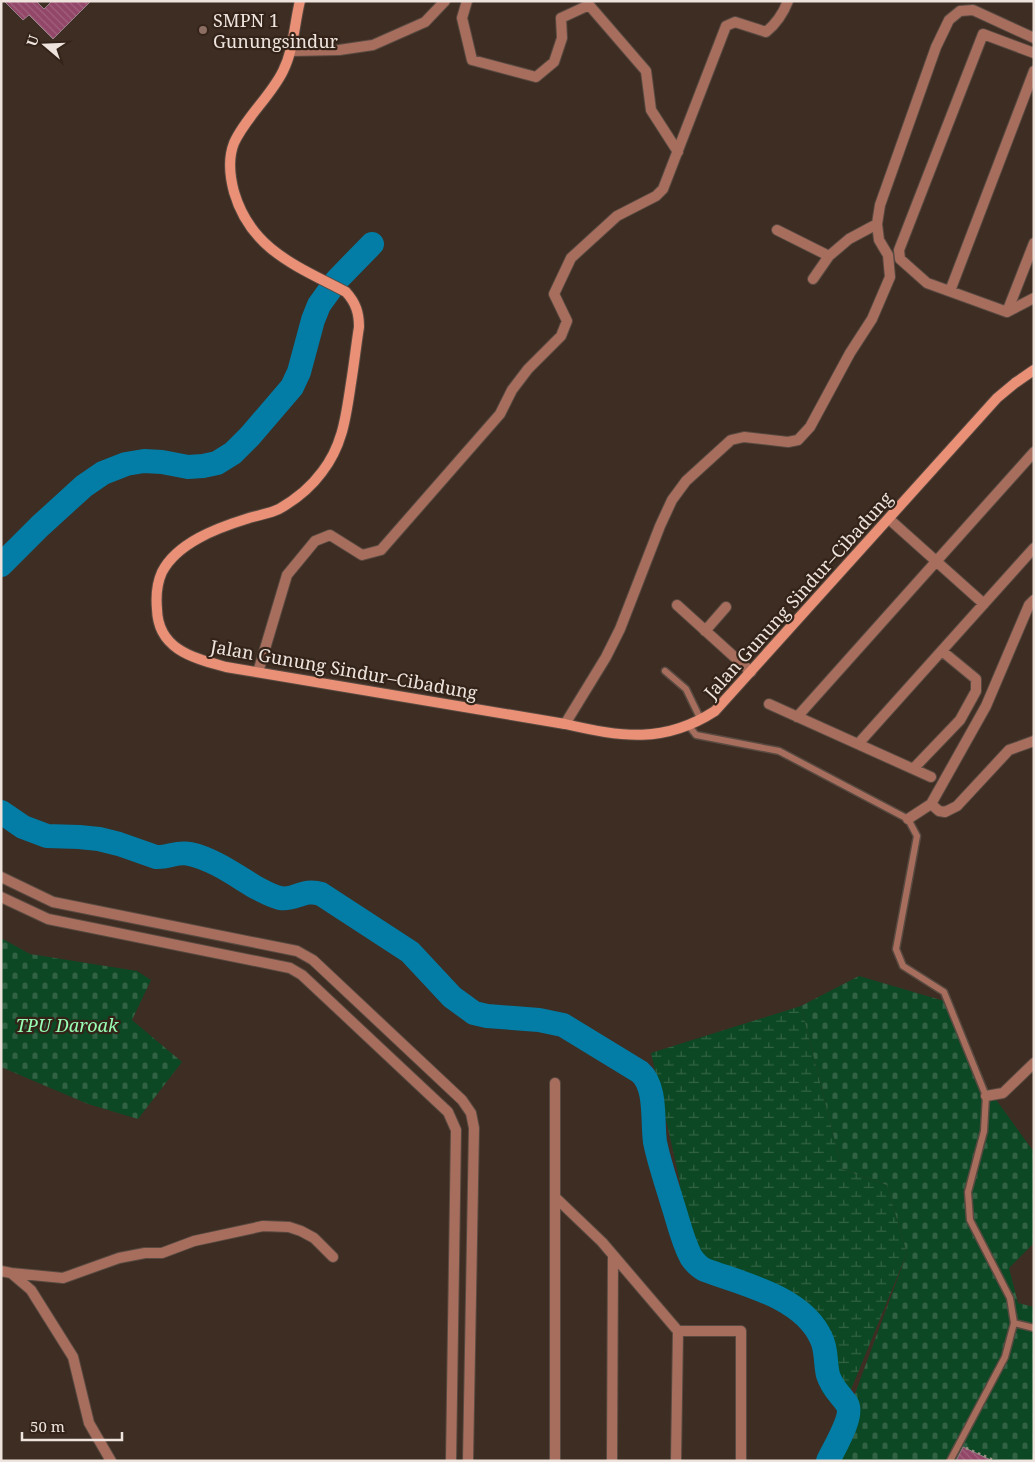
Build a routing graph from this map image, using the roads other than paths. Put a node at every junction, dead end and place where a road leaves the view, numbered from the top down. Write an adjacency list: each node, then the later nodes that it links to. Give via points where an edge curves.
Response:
1 (300, 1): 6 (street, Jalan Gunung Sindur–Cibadung)
2 (445, 1): 6 (street, via 425,22 373,45 339,50)
3 (467, 1): 9 (street, via 462,18 472,60 536,77 554,62 562,38 561,18 589,5 646,71 651,110)
4 (788, 1): 9 (street, via 784,13 766,32 735,22 726,26)
5 (1034, 38): 10 (street, via 973,10 960,11 949,20 936,47 880,205)
6 (291, 51): 30 (street, Jalan Gunung Sindur–Cibadung, via 283,72 233,145 232,185 251,229 277,254 346,292 356,307 359,327 343,433 322,473 293,500 277,510 220,527 180,551 161,574 156,600 162,631 181,652 226,667)
7 (1034, 53): 15 (street, via 983,34 899,250 900,259 927,282)
8 (1034, 71): 15 (street)
9 (678, 152): 30 (street, via 660,193 616,216 571,258 554,294 568,321 561,336 528,369 500,414 381,550 362,555 330,535 315,541 298,562 287,576)
10 (877, 224): 13 (street, via 848,239); 35 (street, via 879,240 888,255 890,277 872,319 810,428 798,440 788,442 744,437 731,440 686,481 672,500 660,526 606,658)
11 (777, 230): 13 (street)
12 (1034, 243): 17 (street)
13 (829, 256): 14 (street)
14 (814, 279)
15 (950, 291): 17 (street)
16 (1034, 298): 17 (street)
17 (1007, 312)
18 (1034, 370): 20 (street, Jalan Gunung Sindur–Cibadung, via 997,398)
19 (1034, 452): 22 (street)
20 (890, 519): 22 (street); 31 (street, Jalan Gunung Sindur–Cibadung)
21 (1034, 548): 24 (street)
22 (936, 561): 24 (street); 33 (street)
23 (1034, 600): 41 (street, via 986,706)
24 (984, 604): 28 (street)
25 (677, 606): 27 (street)
26 (726, 607): 27 (street)
27 (704, 631): 31 (street)
28 (942, 650): 38 (street); 39 (street, via 976,678 976,691 960,720)
29 (665, 671): 34 (lane, via 686,689)
30 (258, 672): 35 (street, Jalan Gunung Sindur–Cibadung)
31 (751, 672): 34 (street, Jalan Gunung Sindur–Cibadung, via 715,712)
32 (769, 704): 33 (street)
33 (797, 717): 38 (street)
34 (701, 720): 36 (street, Jalan Gunung Sindur–Cibadung)
35 (566, 724): 36 (street, Jalan Gunung Sindur–Cibadung, via 637,735 669,732)
36 (689, 726): 42 (lane, via 696,735 779,751)
37 (1034, 741): 41 (street, via 1009,750 956,806 946,812)
38 (858, 744): 39 (street)
39 (913, 769): 40 (street)
40 (931, 777)
41 (931, 804): 42 (street)
42 (908, 819): 47 (lane, via 917,836 896,948 904,966 944,992)
43 (1, 878): 57 (street, via 53,902 297,951 312,960 462,1100 471,1113 474,1128)
44 (1, 897): 56 (street, via 48,919 290,968 302,975 448,1112 456,1130)
45 (1034, 1063): 47 (street, via 1003,1093)
46 (555, 1083): 48 (street)
47 (986, 1096): 52 (lane, via 984,1132 968,1192 970,1220 1010,1298)
48 (555, 1196): 49 (street); 58 (street)
49 (613, 1255): 54 (street); 59 (street)
50 (333, 1257): 51 (street, via 314,1238 301,1231 263,1226 194,1240 162,1253 118,1258 63,1278)
51 (6, 1272): 55 (street, via 31,1290 73,1357 89,1423)
52 (1014, 1323): 53 (lane); 62 (lane, via 1005,1357)
53 (1034, 1328)
54 (678, 1331): 60 (street); 61 (street, via 741,1331)
55 (111, 1461)
56 (450, 1461)
57 (468, 1461)
58 (555, 1461)
59 (612, 1461)
60 (676, 1461)
61 (741, 1461)
62 (950, 1461)

